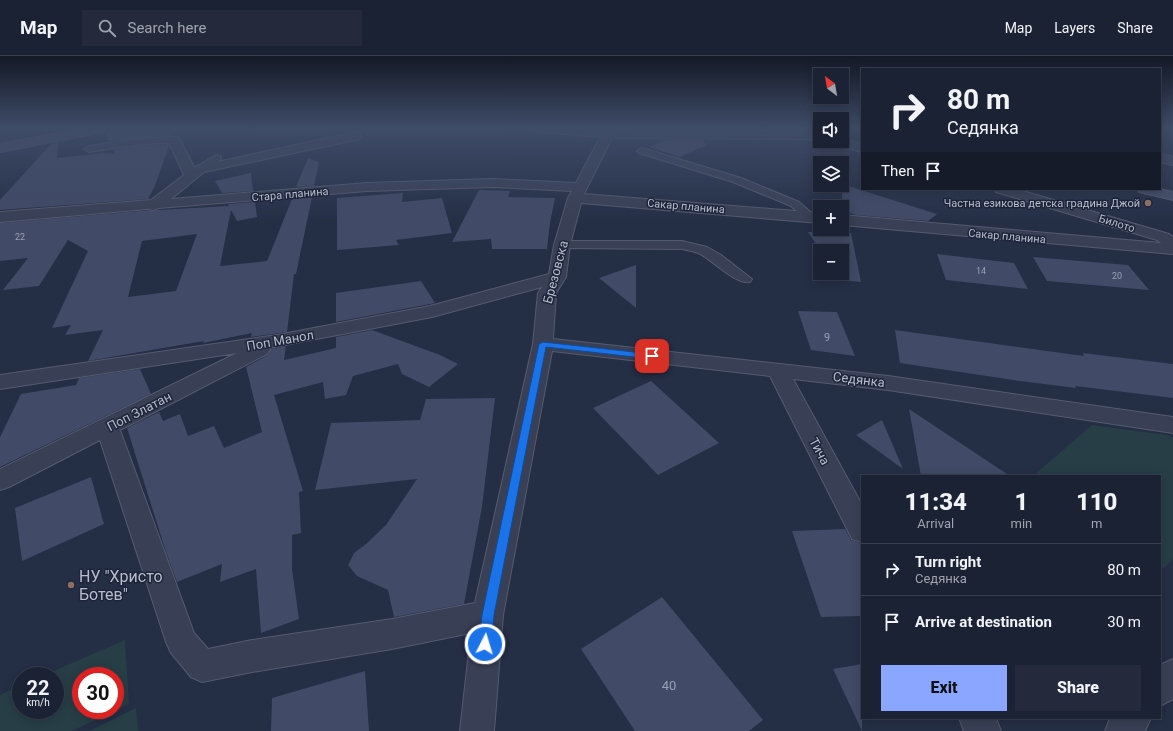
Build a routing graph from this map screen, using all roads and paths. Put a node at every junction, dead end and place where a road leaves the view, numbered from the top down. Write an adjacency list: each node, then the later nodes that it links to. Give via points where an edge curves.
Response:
1 (187, 160): 6 (street)
2 (214, 160): 6 (lane)
3 (254, 160): 6 (street)
4 (594, 160): 11 (street, Брезовска)
5 (672, 160): 15 (lane, via 737,180 795,204)
6 (196, 173): 13 (street)
7 (1161, 181): 8 (main road)
8 (1173, 184)
9 (1004, 190): 18 (street, Билото)
10 (1148, 190): 12 (main road)
11 (578, 192): 13 (street, Стара планина, via 493,183 367,187); 16 (street, Сакар планина); 19 (street, Брезовска)
12 (1173, 196)
13 (153, 206): 14 (street, Стара планина)
14 (0, 217)
15 (813, 217)
16 (813, 218)
17 (849, 221): 18 (street, Сакар планина, via 1034,238)
18 (1170, 244)
19 (562, 245): 20 (street, Брезовска); 21 (lane, via 682,245 702,250)
20 (557, 277): 22 (street, Поп Манол, via 432,311); 23 (street, Брезовска, via 547,293)
21 (745, 279)
22 (277, 341): 25 (street, Поп Манол); 27 (street, Поп Златан)
23 (543, 344): 24 (street, Седянка); 30 (street, Брезовска)
24 (777, 370): 26 (street, Седянка, via 888,383); 29 (street, Тича)
25 (0, 382)
26 (1173, 425)
27 (107, 427): 28 (street, Поп Златан); 30 (street, via 182,642 202,666)
28 (0, 480)
29 (861, 529)
30 (488, 615): 35 (street, Брезовска)
31 (1173, 675): 32 (street)
32 (1161, 688)
33 (977, 719): 36 (street)
34 (1133, 719): 37 (street)
35 (477, 731)
36 (984, 731)
37 (1122, 731)

